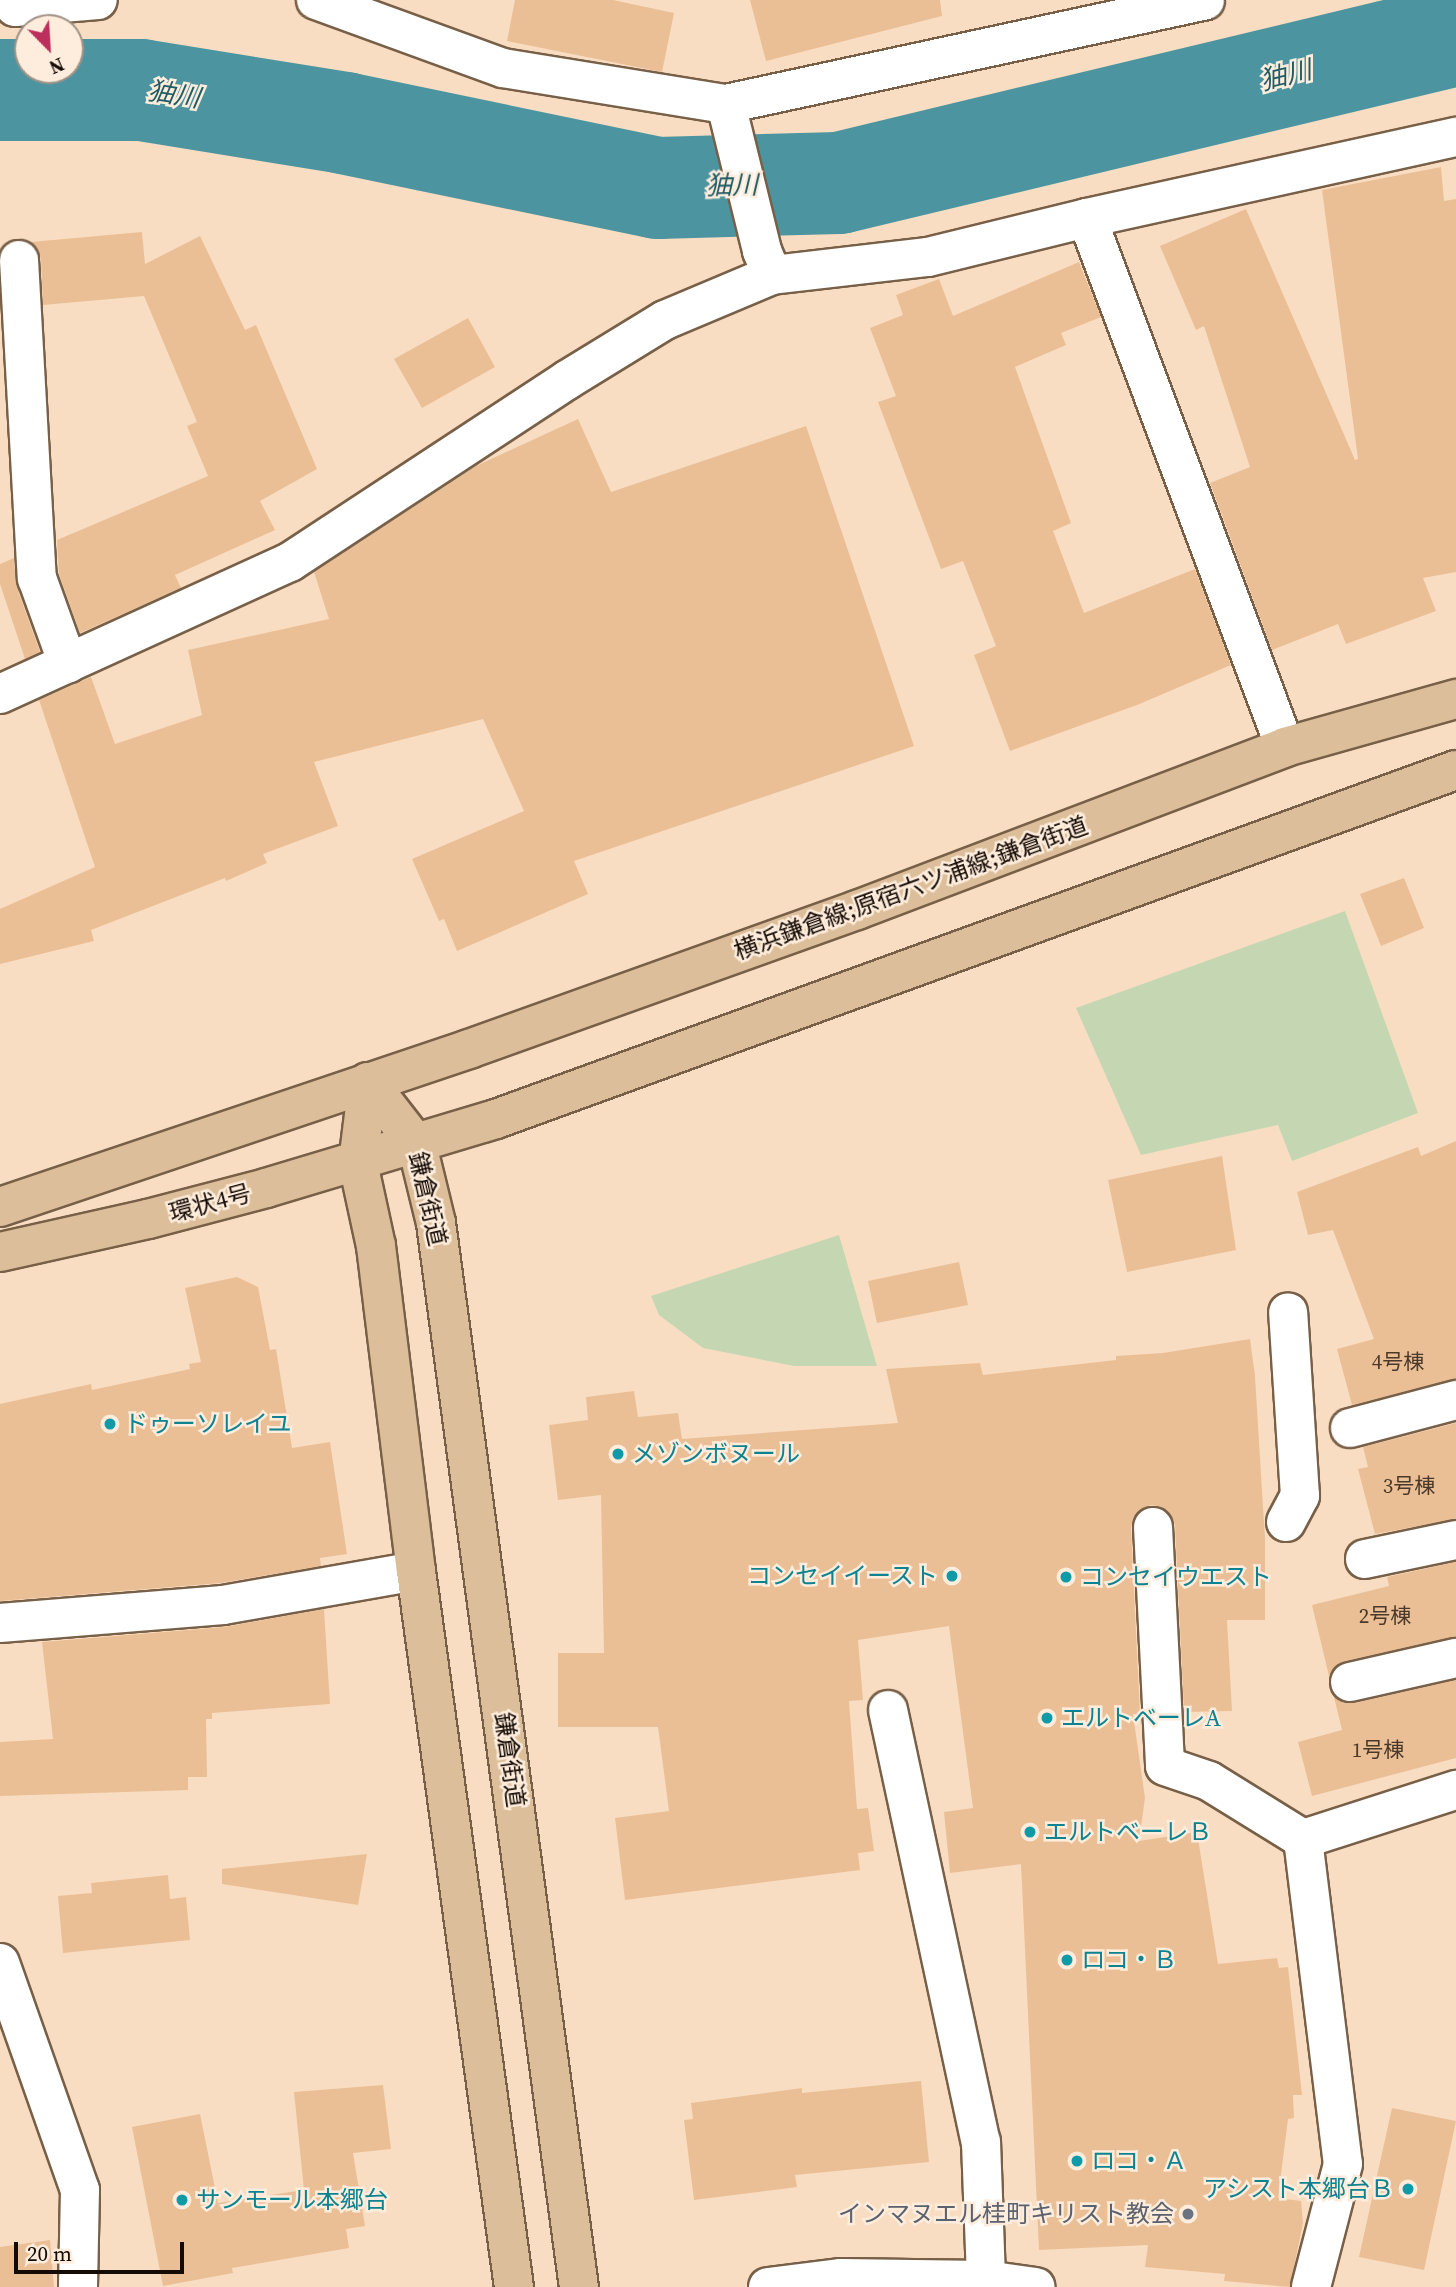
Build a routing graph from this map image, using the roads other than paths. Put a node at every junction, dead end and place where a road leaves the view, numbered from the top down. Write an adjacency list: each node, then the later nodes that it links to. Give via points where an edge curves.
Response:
1 (13, 0): 2 (street, via 16,7)
2 (98, 0)
3 (316, 0): 5 (street, via 503,68)
4 (1205, 0): 5 (street)
5 (728, 113): 9 (street)
6 (1456, 137): 7 (street)
7 (1087, 218): 9 (street, via 928,257); 13 (street)
8 (19, 260): 10 (street, via 37,578)
9 (767, 263): 10 (street, via 567,380 290,562)
10 (68, 664): 11 (street)
11 (0, 694)
12 (1456, 699): 13 (main road, 横浜鎌倉線;原宿六ツ浦線;鎌倉街道)
13 (1285, 747): 15 (main road, 横浜鎌倉線;原宿六ツ浦線;鎌倉街道, via 844,915)
14 (1456, 770): 16 (main road)
15 (368, 1082): 16 (main road, 鎌倉街道); 17 (main road); 18 (main road)
16 (417, 1145): 17 (main road, 環状4号); 39 (main road, 鎌倉街道, via 436,1223 448,1304)
17 (358, 1163): 19 (main road, 環状4号, via 148,1219); 27 (main road, via 376,1246)
18 (0, 1207)
19 (0, 1252)
20 (1288, 1312): 23 (street, via 1300,1496)
21 (1456, 1400): 22 (street)
22 (1350, 1428)
23 (1286, 1522)
24 (1153, 1527): 33 (street, via 1165,1766 1209,1782)
25 (1456, 1541): 26 (street)
26 (1365, 1559)
27 (416, 1571): 28 (street, via 223,1605); 38 (main road)
28 (0, 1623)
29 (1456, 1658): 30 (street)
30 (1350, 1682)
31 (888, 1710): 35 (street, via 981,2142)
32 (1456, 1790): 33 (street)
33 (1303, 1839): 42 (street, via 1343,2164)
34 (0, 1963): 37 (street, via 80,2190)
35 (986, 2280): 36 (street); 41 (street)
36 (840, 2283): 40 (street)
37 (78, 2287)
38 (514, 2287)
39 (579, 2287)
40 (768, 2287)
41 (1036, 2287)
42 (1311, 2287)

